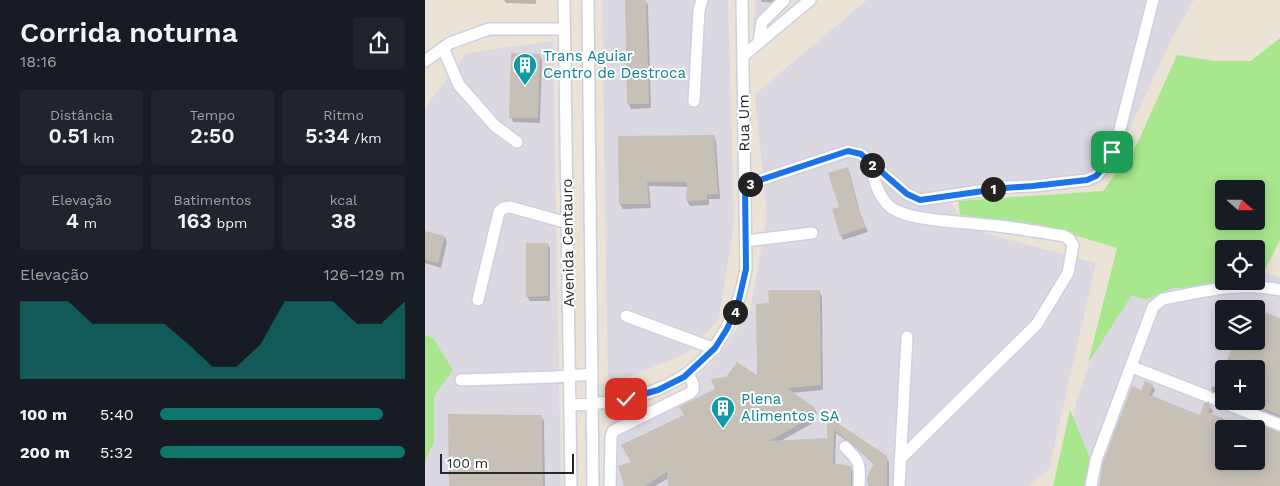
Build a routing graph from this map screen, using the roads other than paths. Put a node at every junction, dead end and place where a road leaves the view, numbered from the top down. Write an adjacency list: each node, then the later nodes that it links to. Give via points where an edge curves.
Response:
1 (564, 0): 8 (street, Avenida Centauro)
2 (588, 0): 27 (street, Avenida Centauro)
3 (701, 0): 13 (street)
4 (742, 0): 11 (street, Rua Um)
5 (783, 0): 9 (street, via 762,22)
6 (810, 0): 9 (street)
7 (1153, 0): 15 (street, via 1119,133 1104,167 1096,176 1087,180 920,200 907,194)
8 (564, 29): 10 (street, via 489,29); 17 (street, Avenida Centauro)
9 (759, 42): 11 (street)
10 (443, 48): 12 (street); 14 (street, via 459,85 495,126)
11 (743, 56): 16 (street, Rua Um)
12 (425, 60)
13 (694, 101)
14 (517, 142)
15 (873, 166): 16 (street, via 861,154 848,151); 34 (street, via 872,176 877,190 896,211 1064,236 1073,245 1068,273 1037,324)
16 (745, 185): 19 (street, Rua Um)
17 (568, 223): 21 (street, via 510,207 503,208 499,212); 28 (street, Avenida Centauro)
18 (811, 232): 19 (street)
19 (745, 241): 24 (street, Rua Um, via 746,269 738,304)
20 (1280, 290): 25 (street, via 1242,286 1163,299 1153,307)
21 (478, 300)
22 (626, 316): 24 (street)
23 (907, 337): 34 (street)
24 (715, 348): 26 (street, Rua Um)
25 (1132, 367): 32 (street); 40 (street, via 1095,460)
26 (688, 373): 30 (street, Rua Um, via 658,390); 37 (street, via 693,384 690,393 613,431)
27 (592, 374): 28 (street); 30 (street, Avenida Centauro)
28 (571, 376): 29 (street); 31 (street, Avenida Centauro)
29 (461, 380)
30 (593, 404): 31 (street, Rua Um); 36 (street, Avenida Centauro)
31 (570, 405): 35 (street, Avenida Centauro)
32 (1280, 425)
33 (845, 447): 38 (street, via 857,459)
34 (901, 459): 39 (street)
35 (571, 486)
36 (593, 486)
37 (610, 486)
38 (859, 486)
39 (899, 486)
40 (1091, 486)

